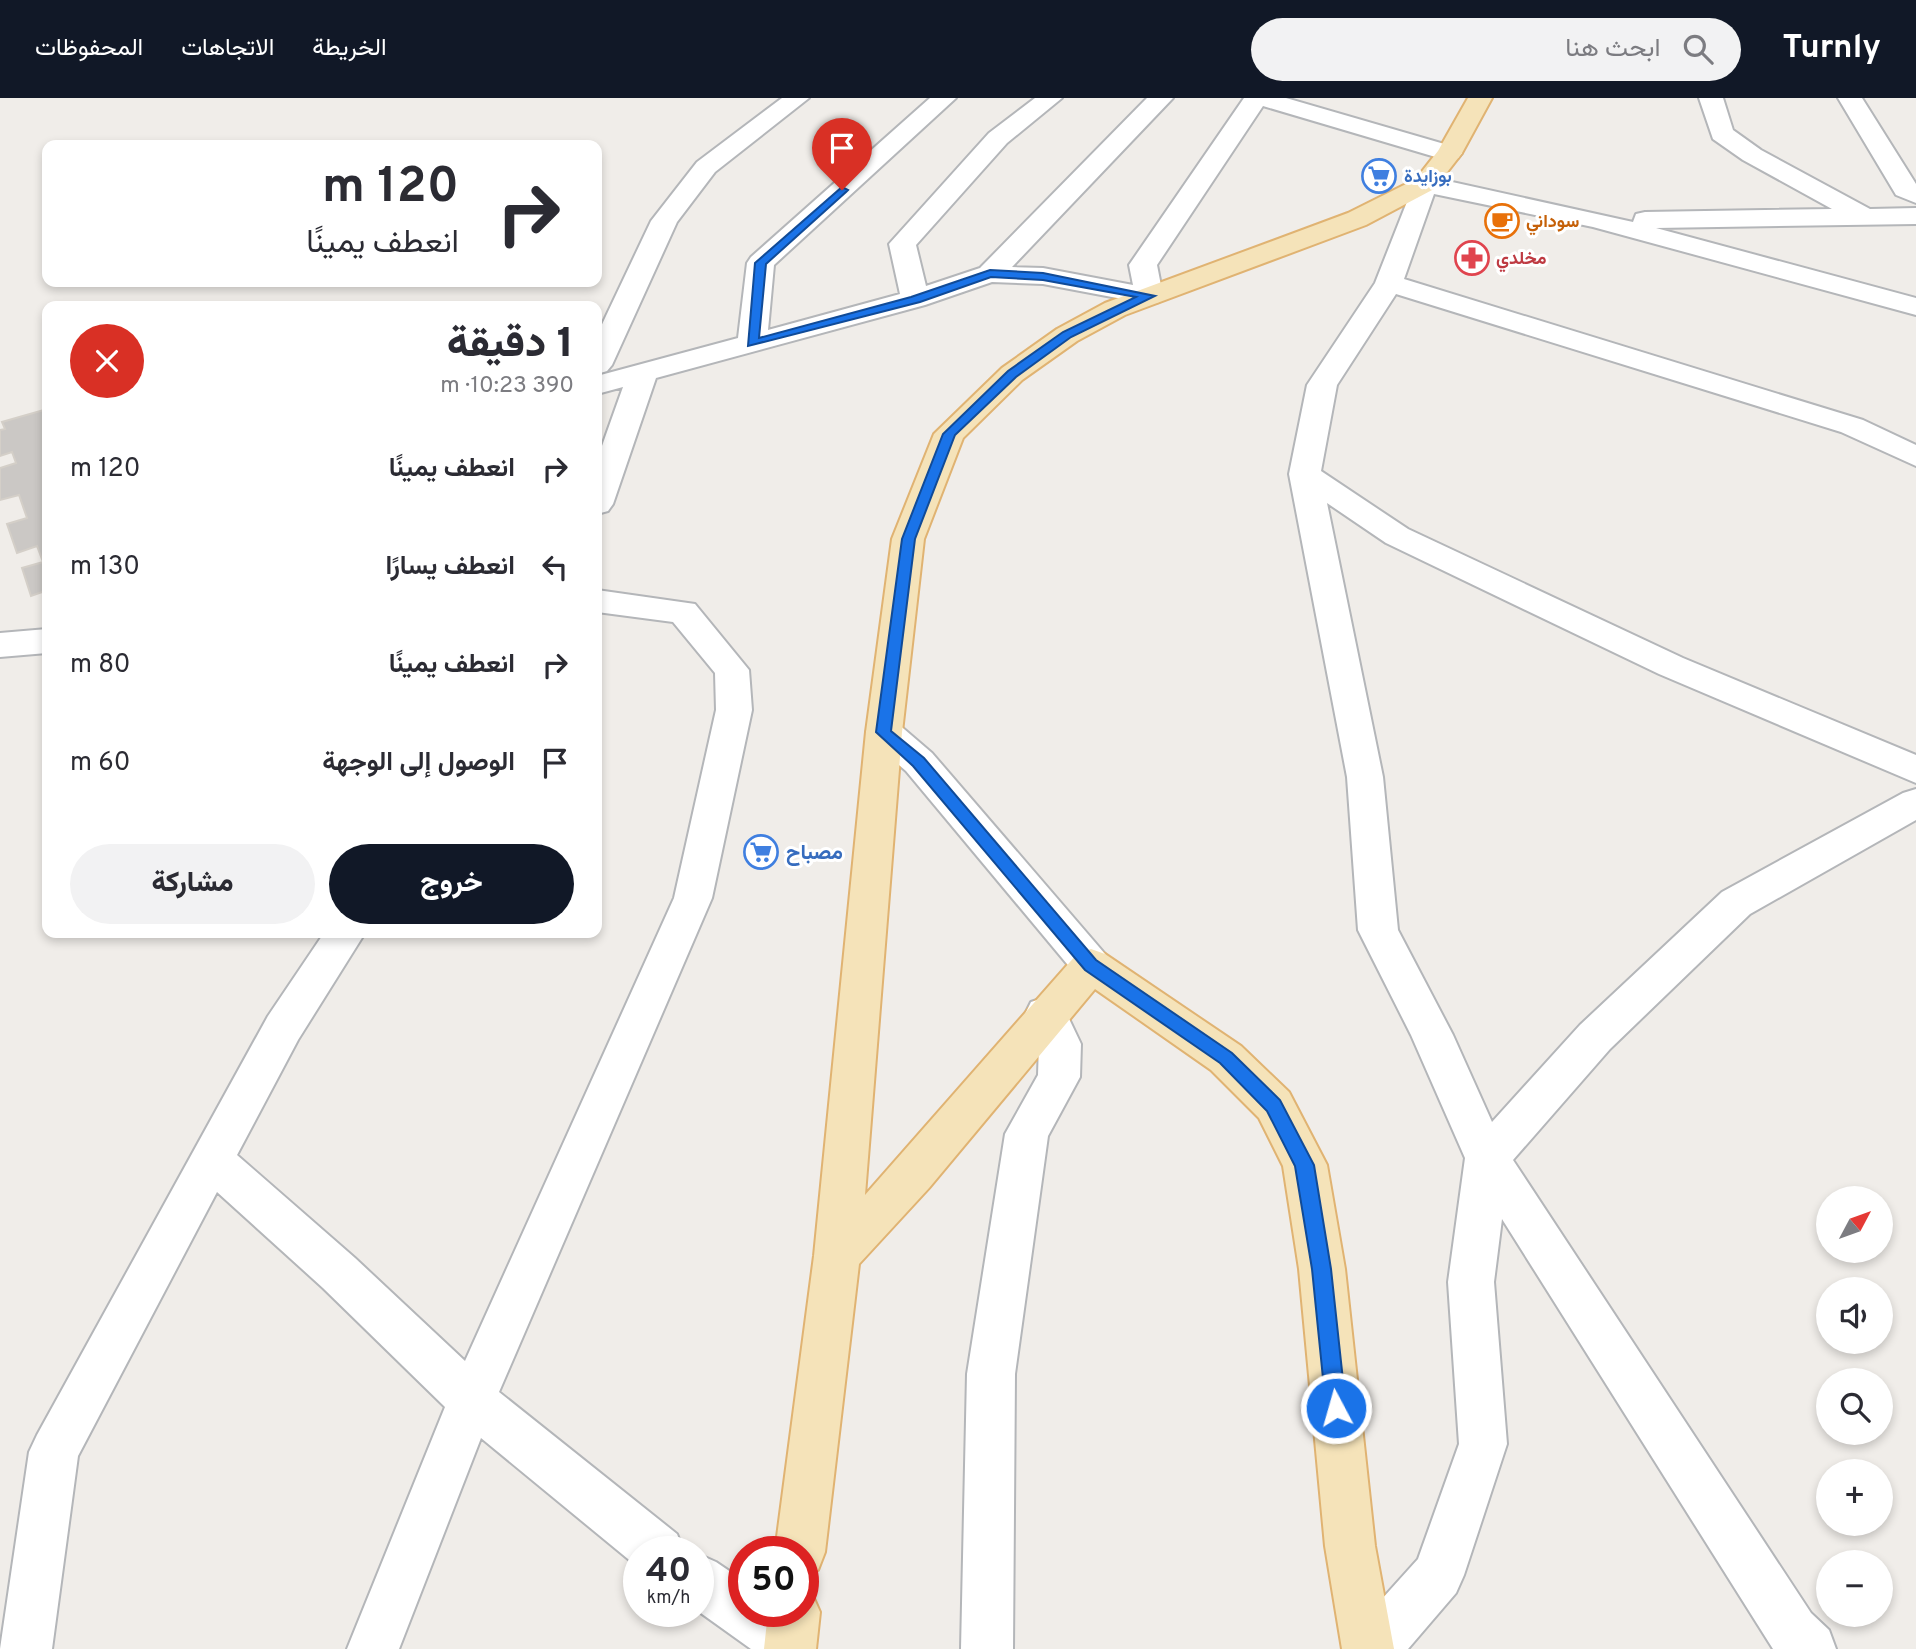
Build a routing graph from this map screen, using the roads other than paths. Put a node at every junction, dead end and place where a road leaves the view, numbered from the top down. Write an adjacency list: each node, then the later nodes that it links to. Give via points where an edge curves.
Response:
1 (797, 98): 21 (street, via 706,167 664,221)
2 (944, 98): 20 (street, via 761,263)
3 (1051, 98): 18 (street, via 998,138 902,244)
4 (1161, 98): 15 (street)
5 (1258, 98): 9 (street); 17 (street, via 1143,265)
6 (1479, 98): 9 (main road)
7 (1711, 98): 13 (street, via 1722,134)
8 (1850, 98): 11 (street, via 1905,189)
9 (1450, 153): 10 (main road)
10 (1424, 184): 14 (street); 16 (street); 17 (main road, via 1357,219)
11 (1916, 195)
12 (1916, 216): 13 (street)
13 (1870, 219): 14 (street)
14 (1597, 220): 19 (street)
15 (990, 274): 17 (street, via 1043,276); 18 (street)
16 (1389, 283): 24 (street, via 1852,426); 25 (street, via 1322,386)
17 (1149, 296): 30 (main road, via 1067,335 1012,374 949,434 908,539)
18 (915, 299): 20 (street)
19 (1916, 307)
20 (752, 343): 22 (street)
21 (602, 354)
22 (643, 372): 23 (street); 26 (street)
23 (602, 384)
24 (1916, 457)
25 (1305, 474): 31 (street, via 1397,536 1671,666); 36 (street, via 1365,777 1378,930)
26 (602, 490)
27 (602, 602): 39 (street, via 683,612 732,670 734,710 693,898)
28 (42, 641): 29 (street)
29 (0, 645)
30 (884, 732): 34 (street, via 919,762); 38 (main road)
31 (1916, 771)
32 (1916, 803): 36 (street, via 1735,903 1595,1037)
33 (342, 938): 37 (street, via 283,1028)
34 (1091, 965): 35 (main road); 47 (main road, via 1226,1058 1274,1105 1304,1165 1322,1269 1350,1546)
35 (1046, 1014): 38 (main road, via 913,1174); 46 (street, via 1060,1044 1059,1077 1027,1134 991,1374)
36 (1487, 1158): 48 (street, via 1471,1282 1483,1444 1438,1575); 49 (street, via 1792,1632)
37 (212, 1160): 39 (street); 44 (street, via 54,1452)
38 (837, 1256): 41 (main road)
39 (472, 1400): 40 (street); 45 (street)
40 (639, 1536)
41 (802, 1536)
42 (714, 1590): 43 (street)
43 (792, 1636)
44 (26, 1649)
45 (373, 1649)
46 (986, 1649)
47 (1368, 1649)
48 (1373, 1649)
49 (1810, 1649)

